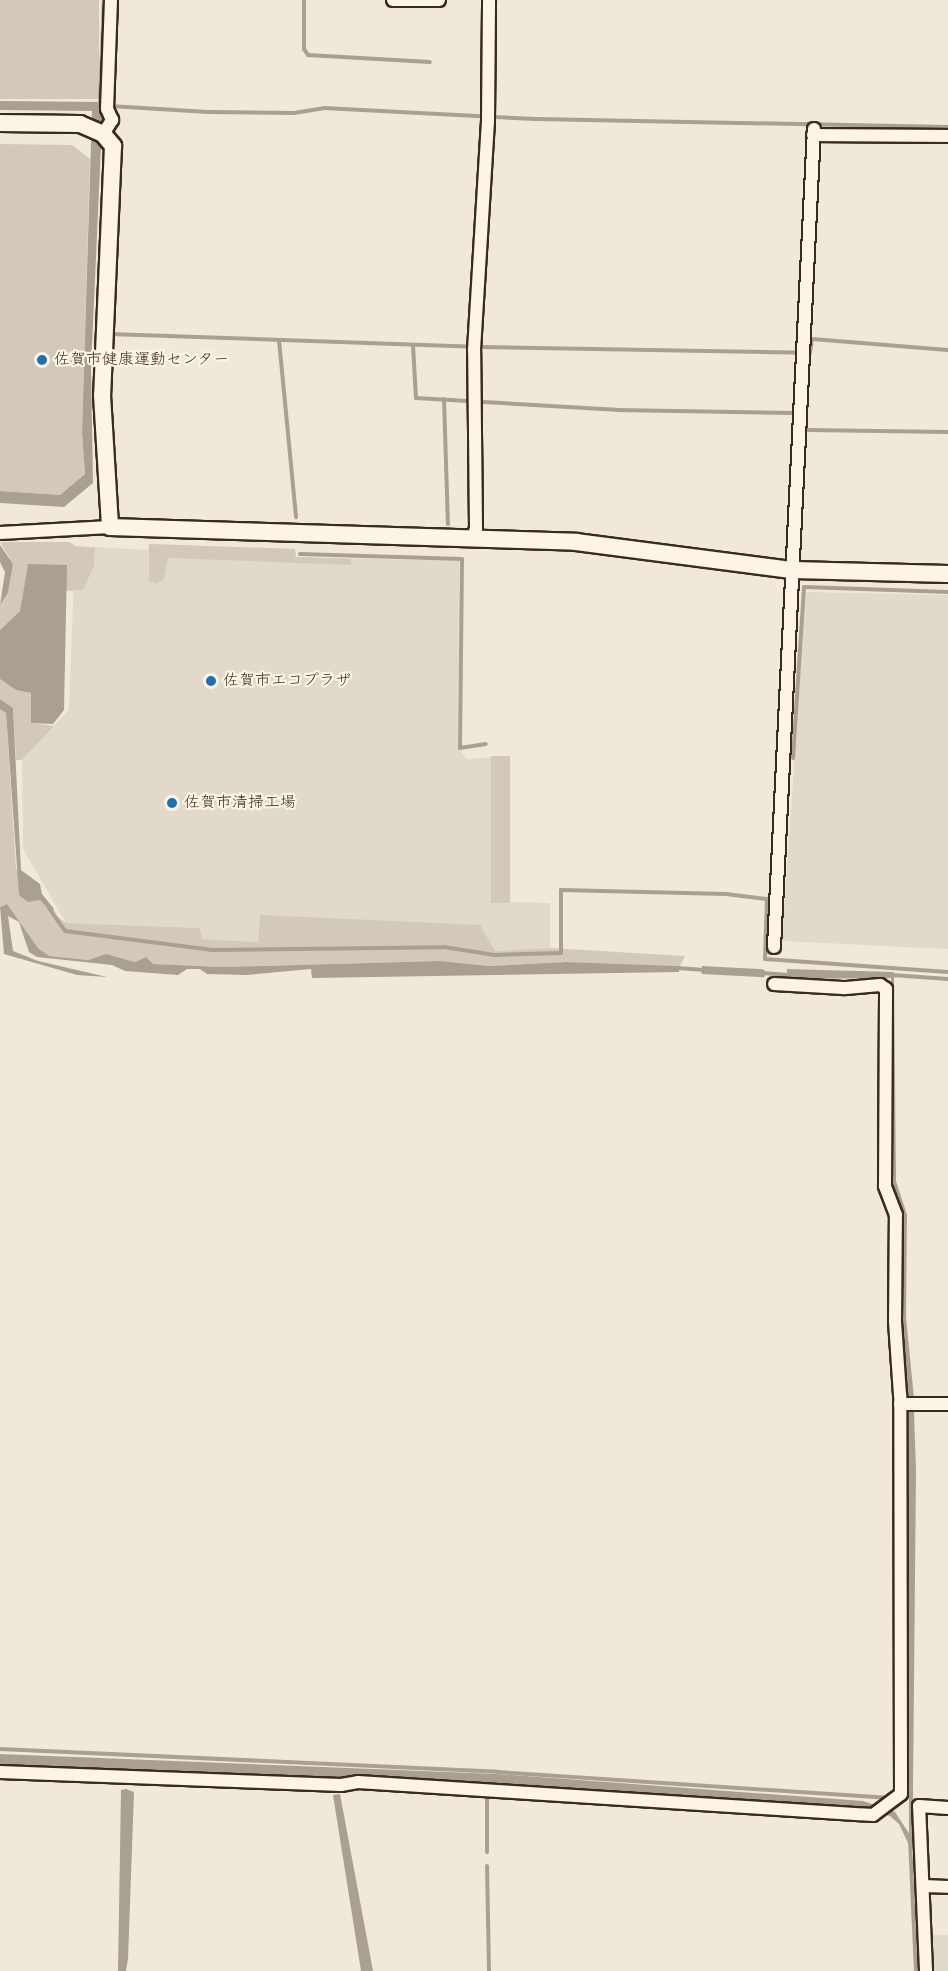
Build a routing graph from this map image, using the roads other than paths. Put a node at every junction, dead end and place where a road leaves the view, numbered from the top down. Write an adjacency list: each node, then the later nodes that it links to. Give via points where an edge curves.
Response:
1 (111, 0): 6 (street, via 107,106 112,120)
2 (393, 0): 3 (street)
3 (439, 0)
4 (489, 0): 10 (street, via 488,116 474,346 476,528)
5 (0, 123): 6 (street, via 85,126)
6 (103, 134): 8 (street, via 113,147 114,160 105,335 104,461)
7 (948, 136): 11 (street, via 813,132)
8 (110, 527): 9 (street); 10 (street)
9 (0, 533)
10 (472, 539): 11 (street, via 651,548)
11 (793, 570): 12 (street); 13 (street)
12 (948, 574)
13 (774, 947)
14 (774, 984): 15 (street, via 843,988 880,985 886,989 885,1186 896,1215 895,1321)
15 (907, 1404): 16 (street); 17 (street, via 901,1794 873,1815 358,1782 336,1785)
16 (948, 1404)
17 (0, 1772)
18 (948, 1808): 19 (street, via 919,1806)
19 (923, 1886): 20 (street); 21 (street)
20 (948, 1887)
21 (926, 1971)

